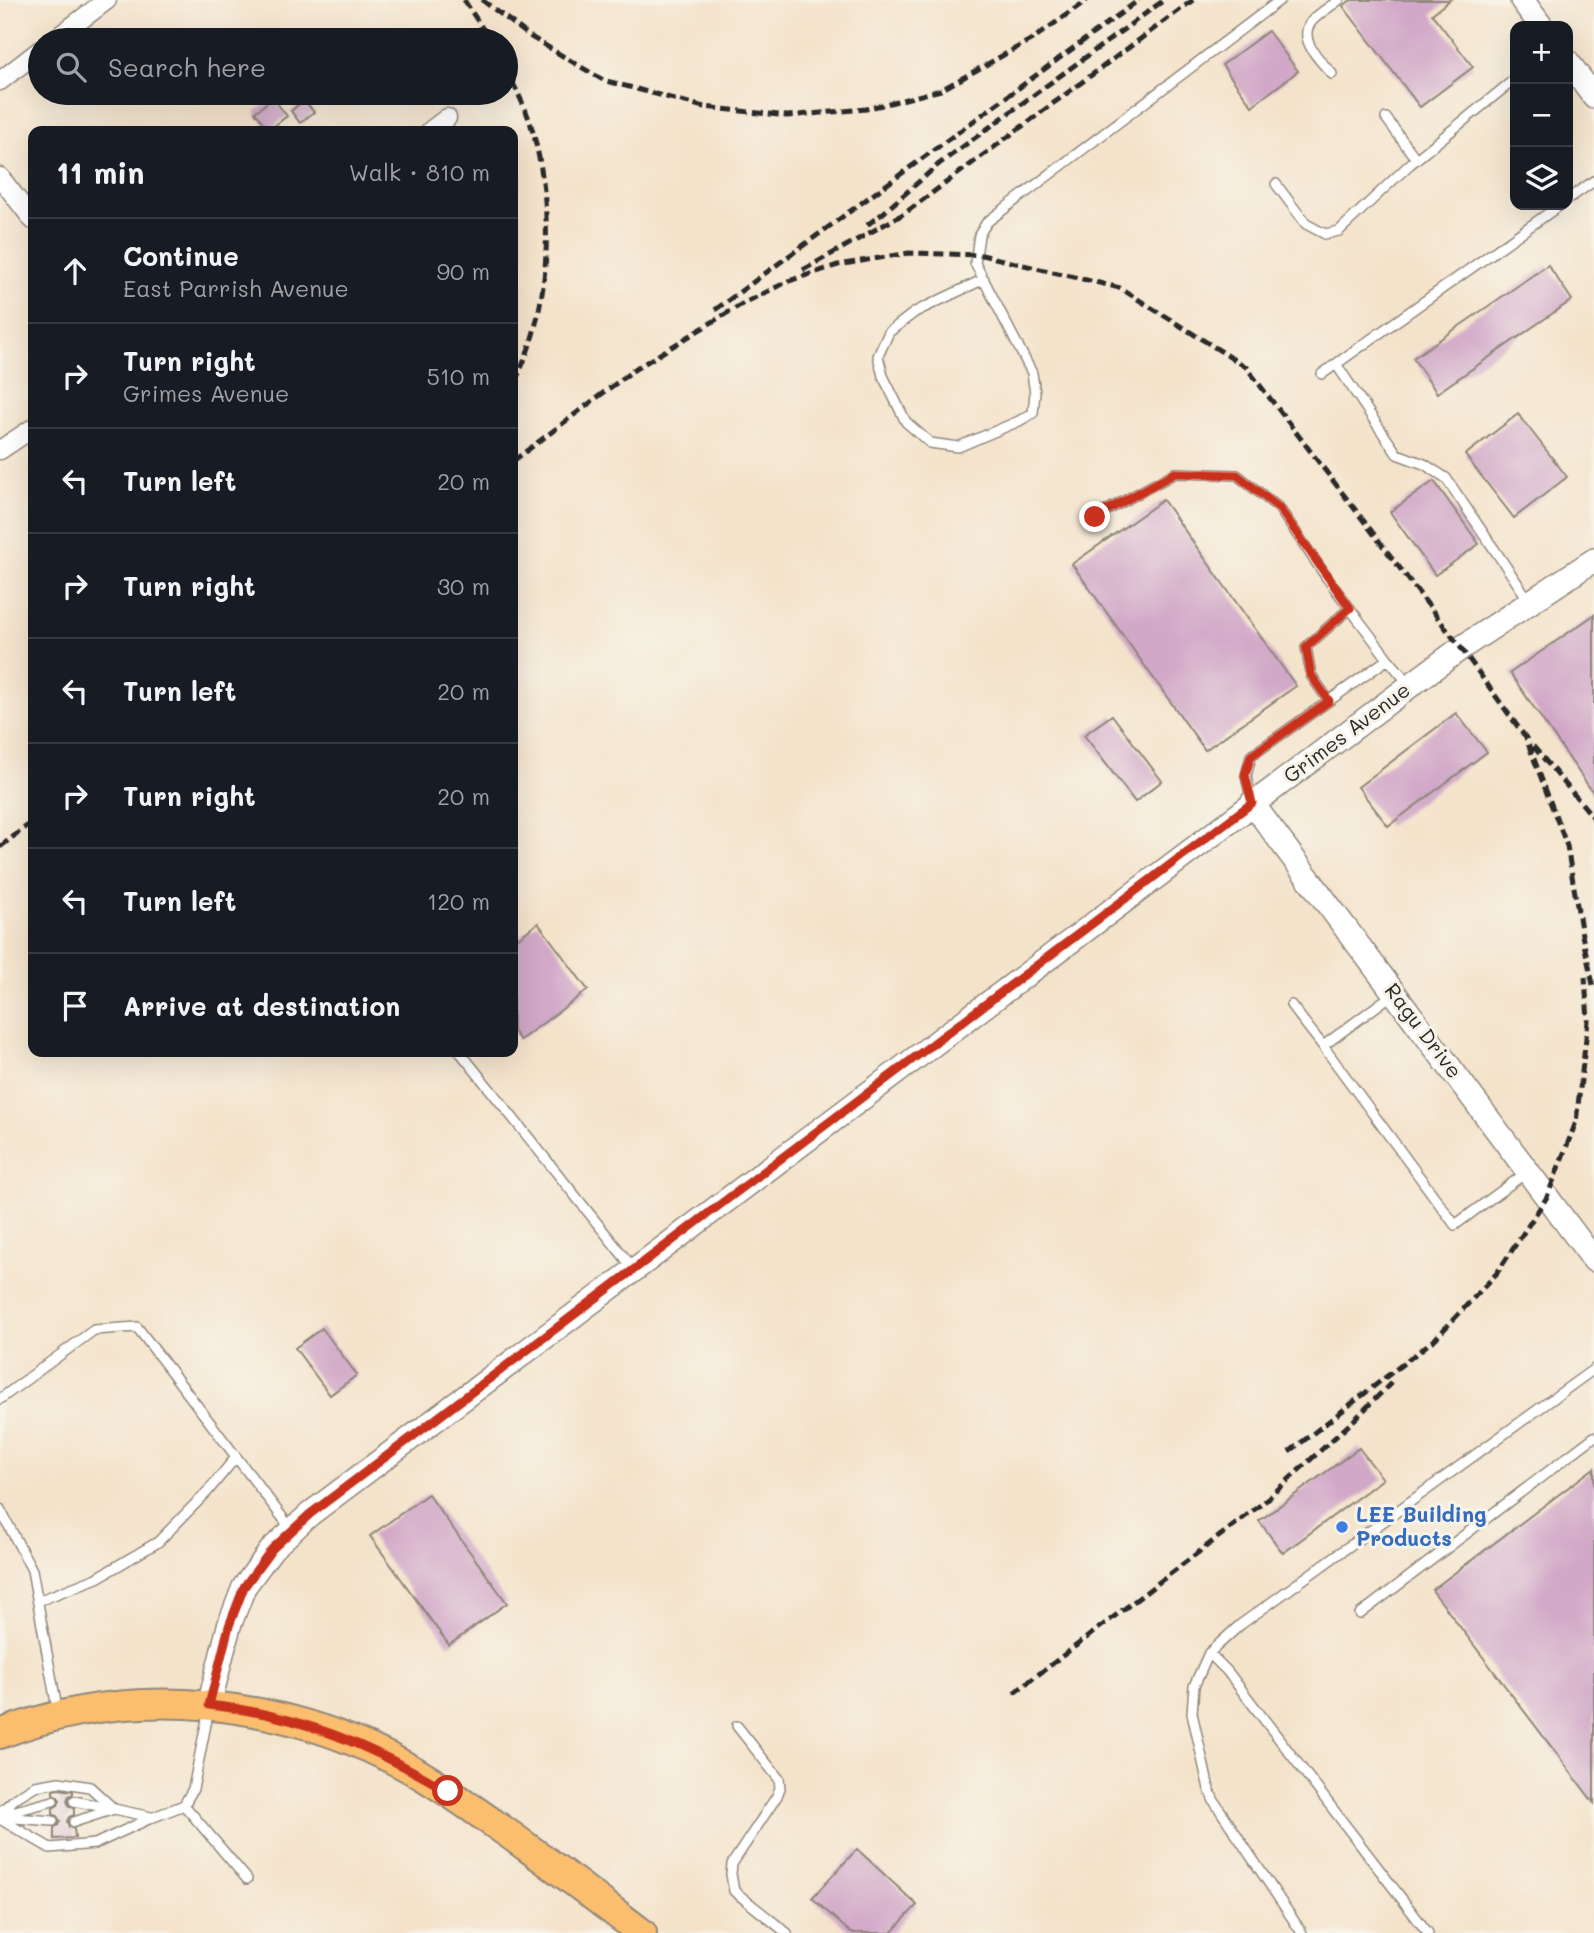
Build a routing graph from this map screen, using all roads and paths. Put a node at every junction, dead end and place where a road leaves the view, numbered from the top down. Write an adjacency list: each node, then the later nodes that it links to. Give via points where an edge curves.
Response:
1 (107, 0): 6 (street)
2 (1280, 0): 23 (lane, via 988,222 979,235 975,263)
3 (1339, 0): 9 (lane, via 1313,20 1307,36 1309,46)
4 (1522, 0): 5 (street)
5 (1537, 21)
6 (70, 28)
7 (28, 59): 10 (street)
8 (1573, 69): 12 (street)
9 (1332, 74)
10 (0, 80)
11 (1510, 83): 16 (lane)
12 (1594, 97)
13 (447, 118): 15 (street)
14 (1386, 118): 16 (lane)
15 (437, 126)
16 (1416, 159): 19 (lane, via 1339,231 1325,234 1306,224)
17 (0, 177): 22 (street)
18 (1594, 181): 20 (lane)
19 (1276, 184)
20 (1573, 196)
21 (1553, 210): 24 (lane)
22 (28, 213)
23 (984, 279): 23 (lane, via 1032,373 1033,413 958,447 930,443 906,422 878,356 889,332 915,312)
24 (1336, 364): 25 (lane); 30 (lane, via 1397,454 1446,478)
25 (1322, 374)
26 (28, 431): 27 (street)
27 (0, 450)
28 (1095, 517): 31 (lane, via 1175,473 1237,475 1279,508)
29 (1594, 559): 30 (street, Grimes Avenue)
30 (1530, 602): 33 (street, Grimes Avenue)
31 (1350, 608): 32 (lane); 34 (lane, via 1306,647 1311,675)
32 (1388, 659): 33 (lane); 34 (lane)
33 (1411, 685): 35 (street, Grimes Avenue)
34 (1329, 701): 35 (lane, via 1251,756 1245,775)
35 (1252, 803): 36 (street, Ragu Drive); 42 (street, Grimes Avenue)
36 (1395, 993): 38 (lane); 40 (street, Ragu Drive)
37 (1291, 1005): 38 (lane)
38 (1323, 1046): 40 (lane, via 1455,1225)
39 (464, 1057): 42 (lane)
40 (1528, 1171): 41 (street, Ragu Drive)
41 (1594, 1260)
42 (634, 1269): 48 (street, Grimes Avenue)
43 (1594, 1369): 51 (lane, via 1240,1625)
44 (0, 1399): 46 (lane, via 94,1330 137,1327)
45 (1594, 1437): 50 (lane)
46 (236, 1457): 48 (lane); 49 (lane, via 158,1542 97,1578)
47 (0, 1509): 49 (lane, via 32,1570)
48 (292, 1530): 52 (street, Grimes Avenue, via 244,1587)
49 (38, 1601): 53 (lane)
50 (1360, 1614)
51 (1209, 1653): 67 (lane, via 1194,1686 1192,1713 1209,1789); 68 (lane)
52 (209, 1705): 53 (main road, via 147,1703); 58 (lane, via 193,1789); 65 (main road, via 282,1717 326,1730 409,1768 523,1844)
53 (58, 1716): 55 (main road)
54 (737, 1726): 66 (lane, via 779,1779 780,1788 732,1864 732,1884 734,1892)
55 (0, 1734)
56 (53, 1801): 60 (lane)
57 (74, 1801): 59 (lane)
58 (184, 1805): 61 (lane); 64 (lane)
59 (114, 1809): 60 (lane, via 90,1787 59,1782 35,1786); 61 (lane); 63 (lane)
60 (0, 1816): 61 (lane, via 50,1847 95,1844); 62 (lane)
61 (151, 1818)
62 (53, 1821)
63 (74, 1822)
64 (247, 1879)
65 (642, 1933)
66 (787, 1933)
67 (1302, 1933)
68 (1428, 1933)

